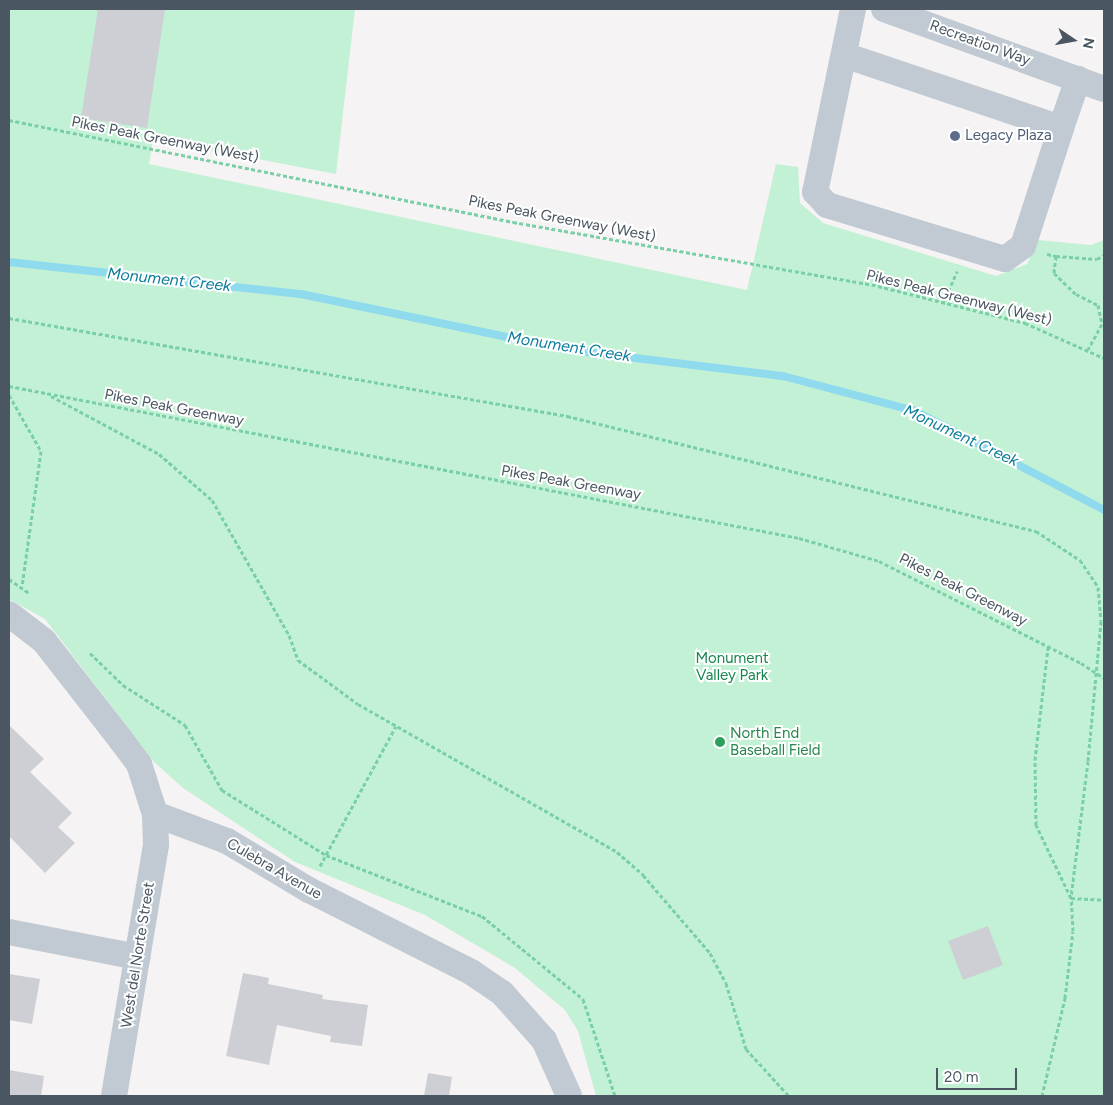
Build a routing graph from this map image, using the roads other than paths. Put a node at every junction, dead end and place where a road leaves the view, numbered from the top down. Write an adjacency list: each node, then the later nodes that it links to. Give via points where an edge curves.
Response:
1 (853, 9): 3 (street)
2 (884, 9): 4 (street, Recreation Way)
3 (844, 55): 6 (street); 6 (street, via 815,192 827,205 1005,259 1023,246)
4 (1078, 79): 5 (street, Recreation Way); 6 (street)
5 (1104, 89)
6 (1061, 128)
7 (9, 614): 8 (street, via 44,641 125,746 149,788)
8 (155, 814): 10 (street, West del Norte Street, via 156,844); 12 (street, Culebra Avenue, via 227,841 309,890 471,972 502,993 544,1040)
9 (9, 932): 10 (street)
10 (138, 957): 11 (street, West del Norte Street)
11 (114, 1096)
12 (569, 1096)

